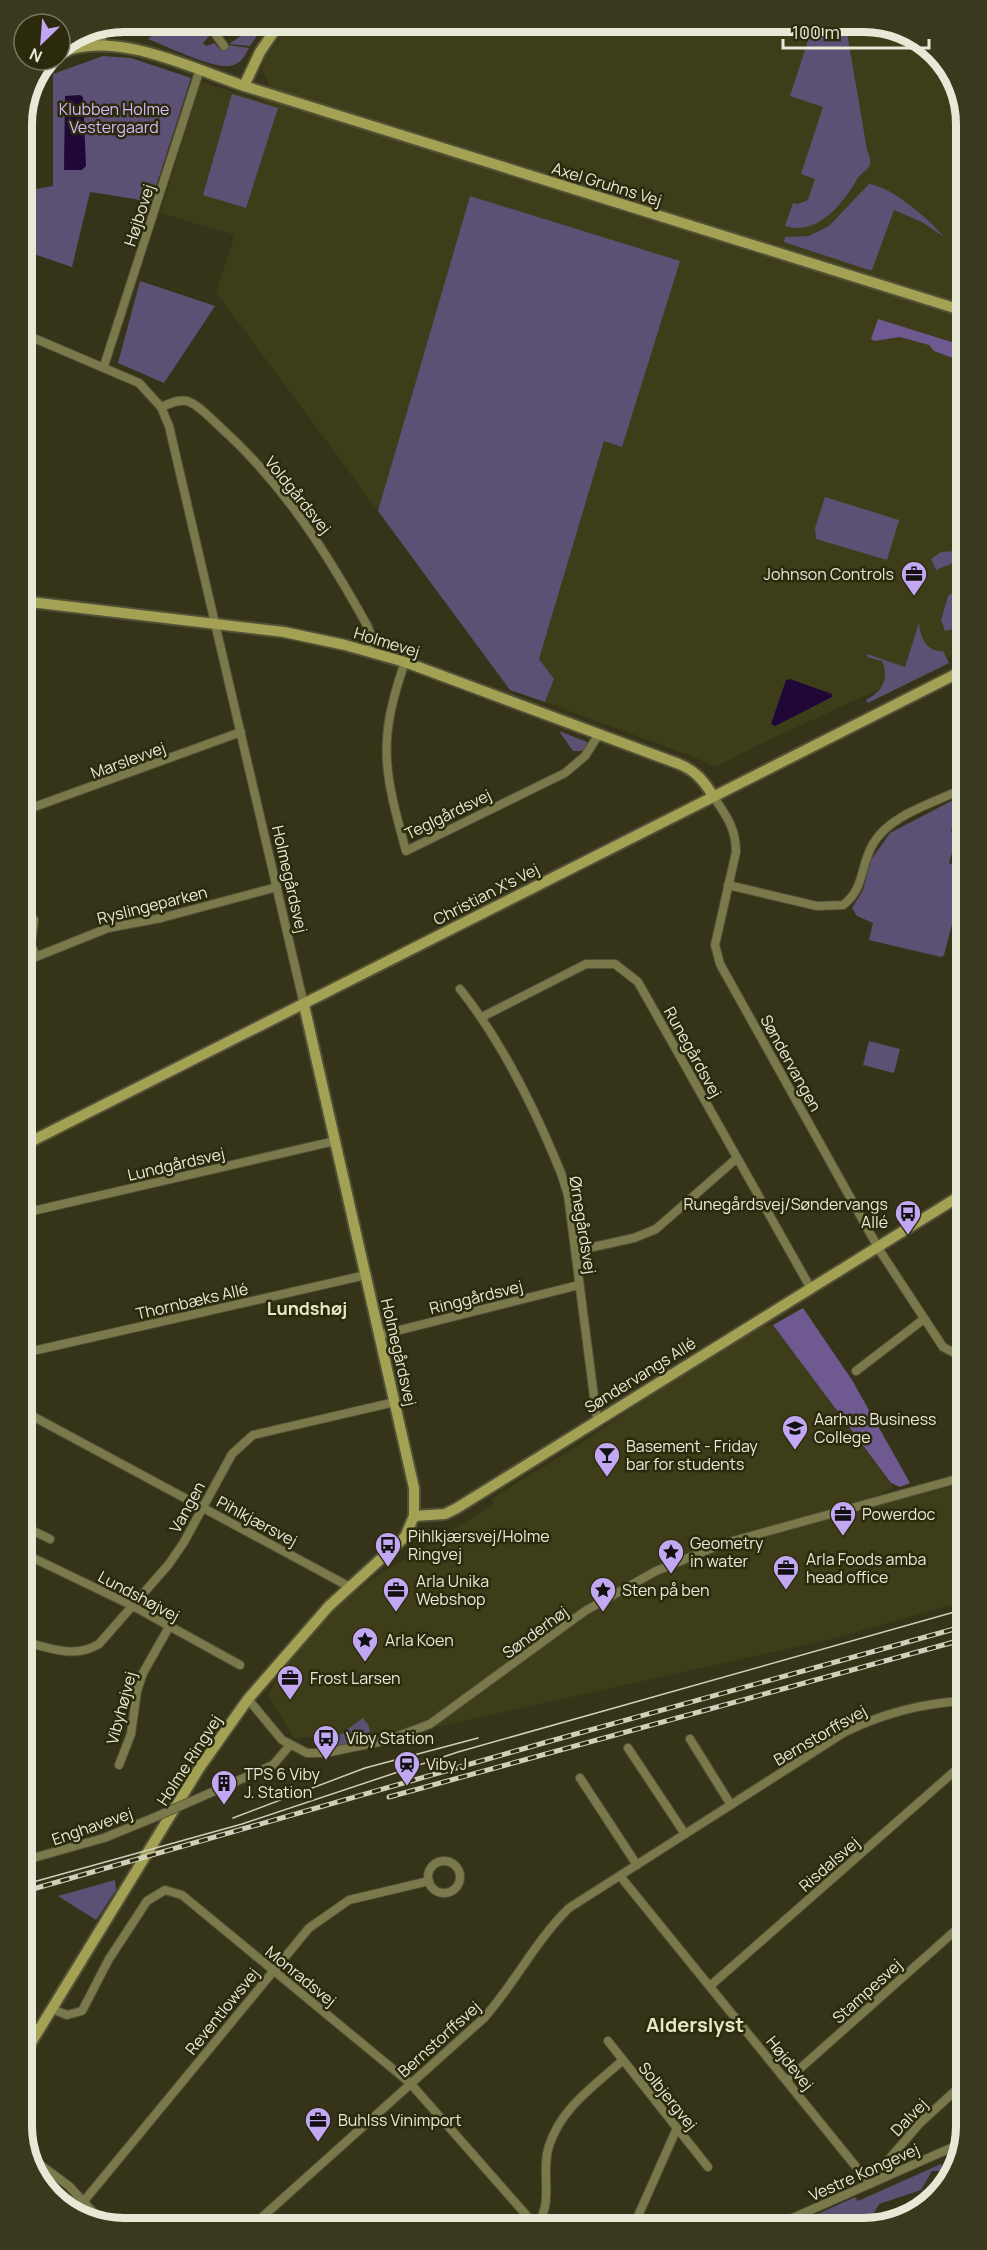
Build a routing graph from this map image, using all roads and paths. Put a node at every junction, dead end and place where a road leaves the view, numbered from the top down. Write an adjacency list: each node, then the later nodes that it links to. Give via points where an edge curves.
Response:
1 (214, 31): 5 (street)
2 (274, 31): 8 (street)
3 (102, 34): 4 (street)
4 (102, 44): 6 (street, Axel Gruhns Vej); 7 (street, Axel Gruhns Vej, via 143,51)
5 (224, 46)
6 (72, 49)
7 (200, 72): 8 (street, Axel Gruhns Vej); 11 (street, Højbovej)
8 (244, 86): 9 (street, Axel Gruhns Vej)
9 (956, 308)
10 (32, 337): 11 (street, Holmegårdsvej)
11 (104, 366): 12 (street, Holmegårdsvej, via 139,382)
12 (161, 407): 14 (street, Holmegårdsvej, via 169,426); 15 (street, Voldgårdsvej, via 185,400 194,404 269,478 330,558 368,627 372,638)
13 (32, 602): 14 (street, Holmevej)
14 (214, 624): 15 (street, Holmevej, via 284,632); 18 (street, Holmegårdsvej)
15 (369, 651): 16 (street, Holmevej)
16 (405, 662): 19 (street, Holmevej); 19 (street, Teglgårdsvej, via 387,721 385,744 387,780 405,851 565,773 585,756)
17 (956, 673): 21 (street, Christian X's Vej)
18 (241, 732): 22 (street, Marslevvej); 24 (street, Holmegårdsvej)
19 (599, 734): 21 (street, Holmevej, via 691,769)
20 (956, 792): 23 (street, via 882,831 868,854 859,888 843,905 817,906)
21 (713, 796): 23 (street, Søndervangen, via 731,822 736,838); 31 (street, Christian X's Vej)
22 (32, 808)
23 (728, 885): 38 (street, Søndervangen, via 716,954)
24 (277, 887): 28 (street, Ryslingeparken, via 108,928); 31 (street, Holmegårdsvej)
25 (34, 920): 26 (street)
26 (32, 936)
27 (32, 947): 28 (street)
28 (36, 957): 29 (street, Ryslingeparken)
29 (32, 959)
30 (460, 989): 32 (street, Ørnegårdsvej)
31 (304, 1005): 33 (street, Christian X's Vej); 34 (street, Holmegårdsvej)
32 (482, 1017): 35 (street, Runegårdsvej, via 585,964 615,964 638,982); 39 (street, Ørnegårdsvej, via 561,1173)
33 (32, 1141)
34 (335, 1141): 37 (street, Lundgårdsvej); 40 (street, Holmegårdsvej)
35 (737, 1158): 39 (street, via 656,1229); 42 (street, Runegårdsvej)
36 (956, 1198): 38 (street, Søndervangs Allé)
37 (32, 1211)
38 (878, 1247): 42 (street, Søndervangs Allé); 43 (street)
39 (575, 1251): 41 (street, Ørnegårdsvej)
40 (366, 1275): 44 (street, Holmegårdsvej); 45 (street, Thornbæks Allé)
41 (579, 1285): 44 (street, Ringgårdsvej); 50 (street, Ørnegårdsvej)
42 (810, 1287): 50 (street, Søndervangs Allé)
43 (924, 1319): 46 (street, via 943,1347); 47 (street)
44 (380, 1335): 48 (street, Holmegårdsvej)
45 (32, 1351)
46 (956, 1354)
47 (855, 1371)
48 (394, 1402): 52 (street, Vangen, via 253,1435 232,1454); 53 (street, Holmegårdsvej, via 414,1488)
49 (32, 1416): 52 (street, Pihlkjærsvej)
50 (597, 1419): 53 (street, Søndervangs Allé, via 458,1508 445,1514)
51 (956, 1479): 65 (street, Sønderhøj, via 722,1544 656,1571 585,1611 418,1731 325,1753 308,1753)
52 (203, 1507): 57 (street, Pihlkjærsvej); 58 (street, Vangen, via 169,1564)
53 (414, 1516): 57 (street, Holme Ringvej, via 399,1544)
54 (32, 1530): 55 (street)
55 (50, 1539)
56 (32, 1557): 58 (street, Lundshøjvej)
57 (350, 1587): 62 (street, Holme Ringvej)
58 (133, 1606): 59 (street, Lundshøjvej); 60 (street, Vangen, via 89,1650 70,1653)
59 (169, 1627): 61 (street, Lundshøjvej); 67 (street, Vibyhøjvej, via 143,1673)
60 (32, 1644)
61 (240, 1665)
62 (248, 1698): 65 (street, Sønderhøj); 79 (street, Holme Ringvej, via 200,1767)
63 (956, 1702): 70 (street, Bernstorffsvej, via 916,1705 868,1721)
64 (690, 1739): 70 (street)
65 (290, 1745): 72 (street, Enghavevej, bridge, via 273,1765 201,1797 104,1838)
66 (628, 1748): 71 (street)
67 (119, 1766)
68 (956, 1770): 78 (street, Risdalsvej)
69 (580, 1778): 73 (street)
70 (731, 1805): 71 (street, Bernstorffsvej)
71 (685, 1834): 73 (street, Bernstorffsvej)
72 (32, 1858)
73 (637, 1865): 74 (street, Bernstorffsvej)
74 (620, 1876): 78 (street, Højdevej); 84 (street, Bernstorffsvej, via 569,1908 550,1927 484,2018)
75 (429, 1881): 75 (street, via 430,1870 438,1863 453,1864 460,1873 459,1883 448,1893 438,1892); 77 (street, Reventlowsvej, via 368,1894 342,1904 309,1928)
76 (956, 1930): 83 (street, Stampesvej)
77 (273, 1970): 79 (street, Monradsvej, via 182,1895 165,1890 147,1901 109,1959 85,2008 72,2015); 84 (street, Monradsvej); 92 (street, Reventlowsvej)
78 (711, 1986): 83 (street, Højdevej)
79 (52, 2009): 81 (street, Holme Ringvej)
80 (608, 2041): 82 (street, Solbjergvej)
81 (32, 2042)
82 (623, 2060): 86 (street, Solbjergvej); 97 (street, via 558,2122 546,2158 545,2213)
83 (787, 2080): 91 (street, Højdevej)
84 (410, 2083): 95 (street, Bernstorffsvej); 96 (street, Monradsvej)
85 (956, 2090): 90 (street, Dalvej, via 920,2123 884,2165)
86 (677, 2128): 89 (street, Solbjergvej); 98 (street)
87 (953, 2147): 90 (street, Vestre Kongevej)
88 (39, 2163): 92 (street)
89 (708, 2167)
90 (885, 2177): 91 (street, Vestre Kongevej)
91 (870, 2184): 99 (street, Vestre Kongevej)
92 (84, 2201): 93 (street, Reventlowsvej); 94 (street)
93 (78, 2206)
94 (96, 2214)
95 (261, 2218)
96 (529, 2218)
97 (542, 2218)
98 (637, 2218)
99 (793, 2218)

